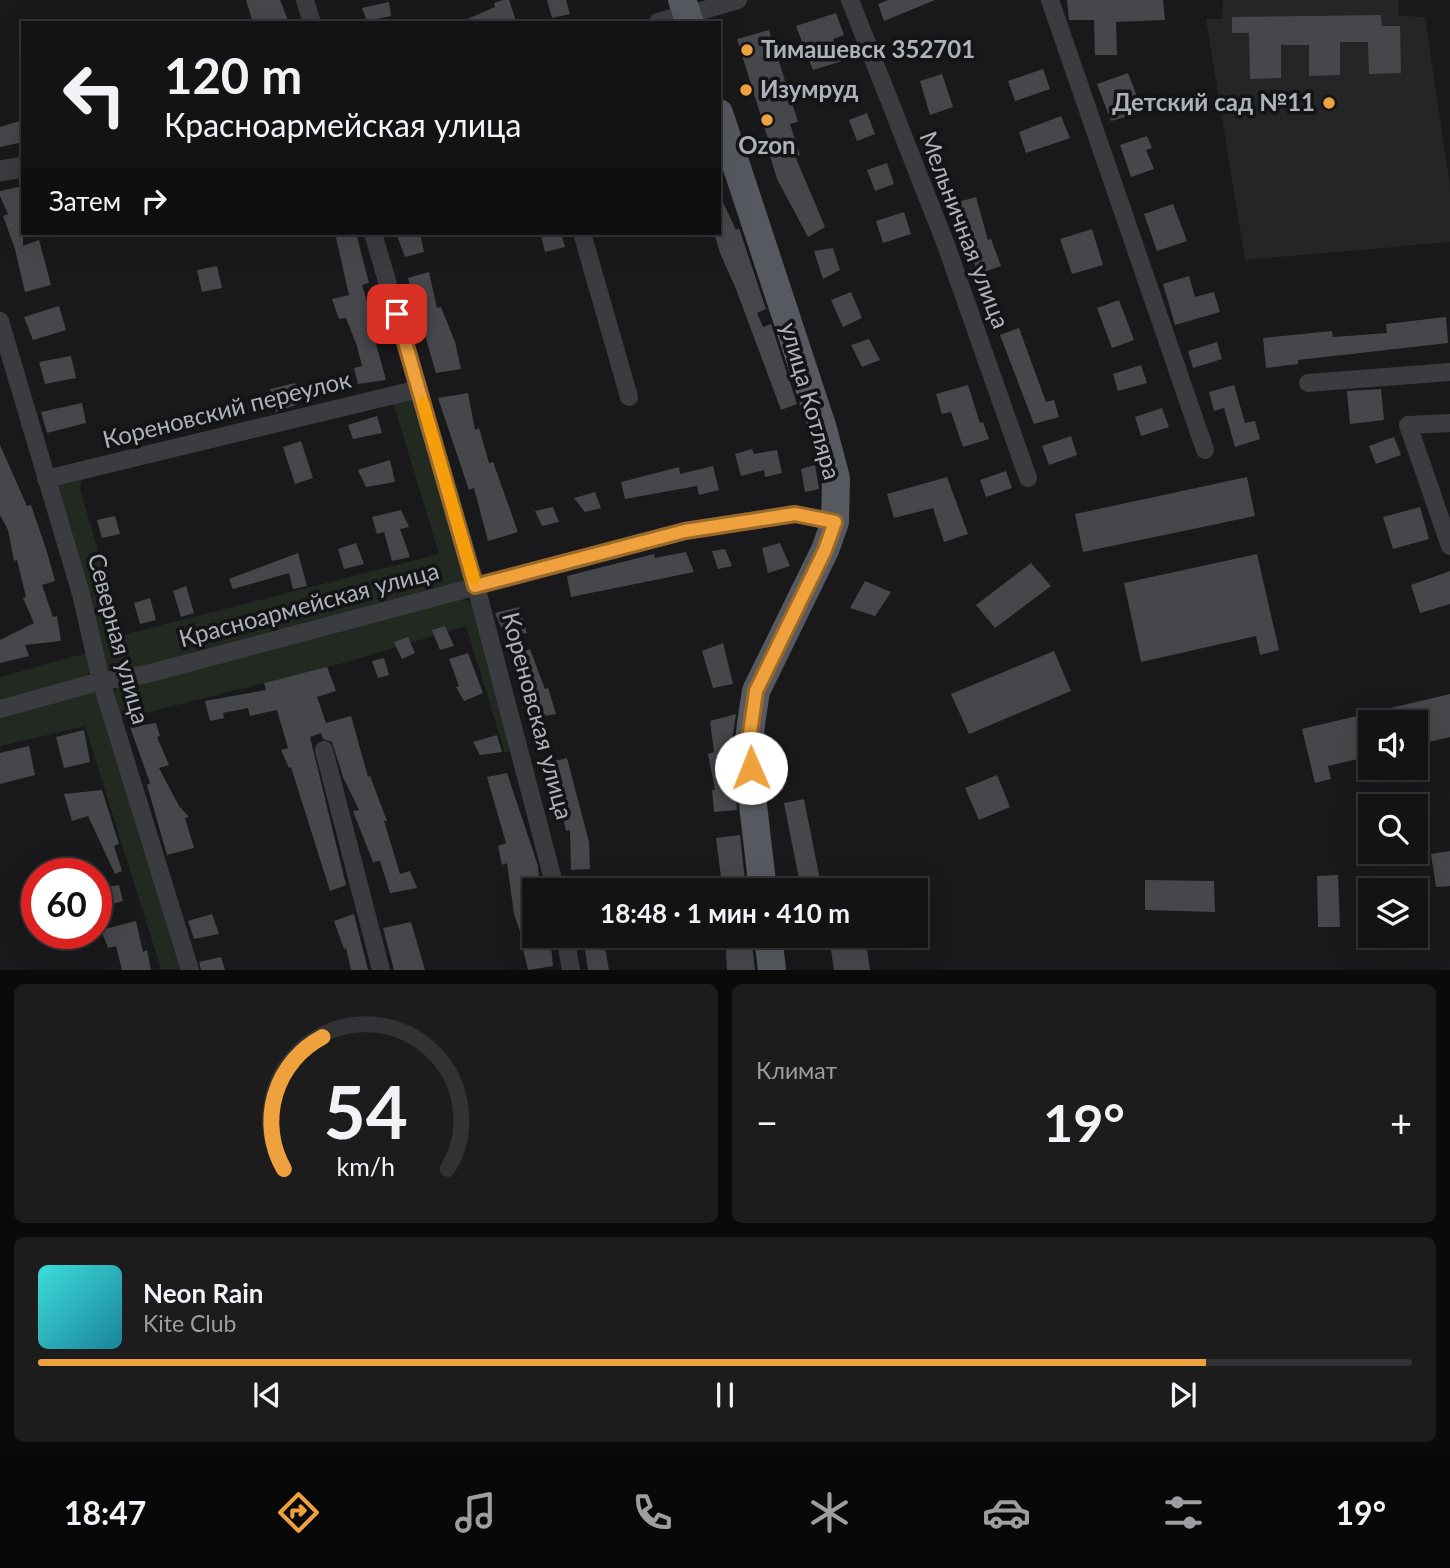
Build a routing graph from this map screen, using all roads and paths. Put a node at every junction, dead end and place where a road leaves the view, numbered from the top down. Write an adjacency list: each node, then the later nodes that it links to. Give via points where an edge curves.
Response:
1 (305, 0): 6 (street)
2 (738, 0): 5 (street)
3 (849, 0): 20 (street, Мельничная улица, via 946,245)
4 (1050, 0): 19 (street)
5 (686, 13): 7 (street)
6 (311, 21)
7 (664, 21)
8 (721, 119): 22 (main road, улица Котляра, via 827,441 836,478)
9 (21, 167): 10 (street)
10 (0, 171)
11 (374, 235): 16 (street, Кореновская улица)
12 (583, 235): 17 (street)
13 (0, 321): 21 (street, Северная улица)
14 (1450, 372): 15 (street)
15 (1308, 383)
16 (419, 389): 21 (street, Кореновский переулок); 24 (street, Кореновская улица)
17 (629, 397)
18 (1450, 423): 23 (street, via 1408,425)
19 (1205, 450)
20 (1028, 478)
21 (46, 479): 25 (street, Северная улица, via 81,594)
22 (835, 522): 24 (street, Красноармейская улица, via 795,514 685,531); 29 (main road, улица Котляра, via 756,691 749,740)
23 (1450, 546)
24 (475, 586): 25 (street, Красноармейская улица, via 143,674); 28 (street, Кореновская улица)
25 (101, 681): 26 (street, Красноармейская улица); 32 (street, Северная улица)
26 (0, 709)
27 (324, 750): 33 (street)
28 (553, 878)
29 (762, 878)
30 (567, 948): 34 (street)
31 (769, 948): 35 (main road)
32 (190, 970)
33 (381, 970)
34 (571, 970)
35 (772, 970)

